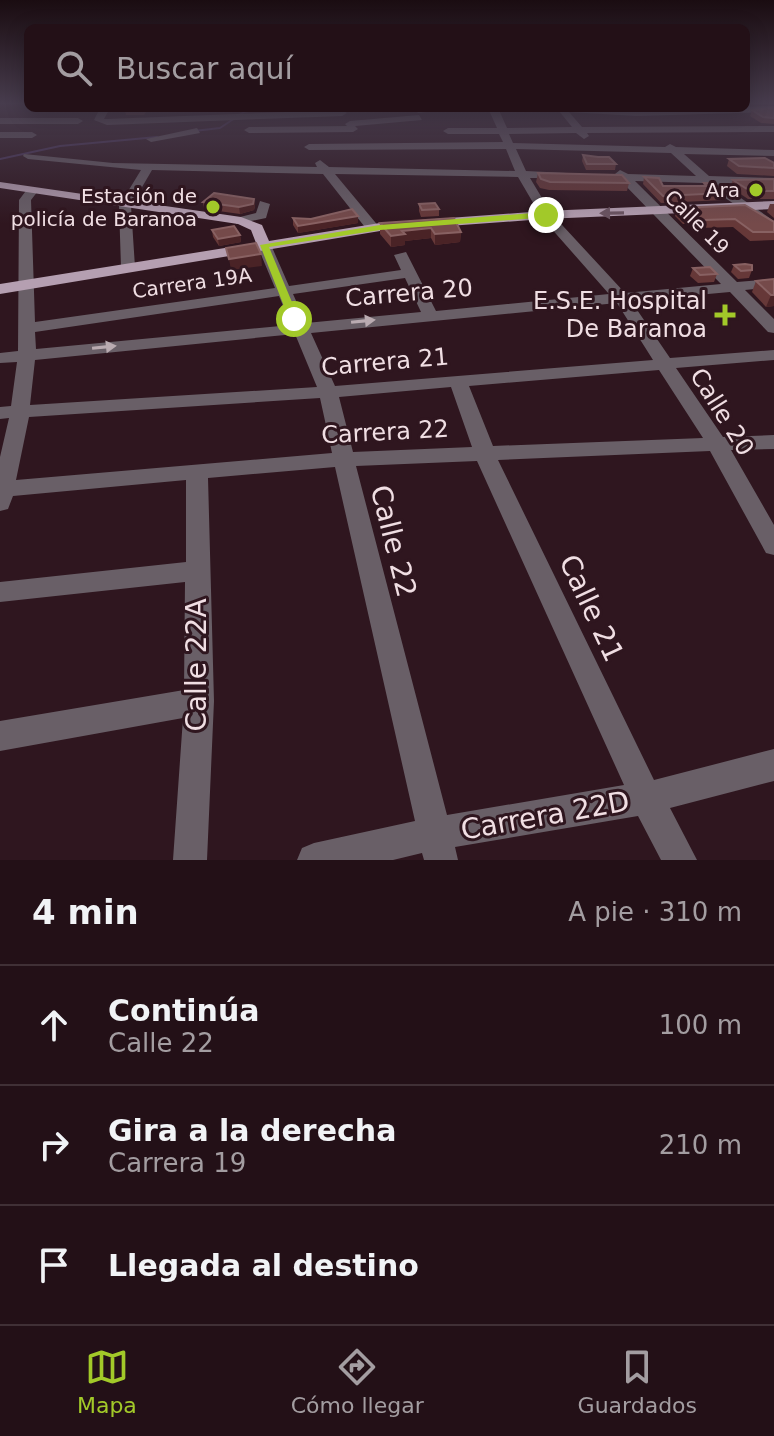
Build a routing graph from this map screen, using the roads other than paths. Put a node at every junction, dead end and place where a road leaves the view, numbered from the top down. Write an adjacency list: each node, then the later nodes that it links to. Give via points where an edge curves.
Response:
1 (307, 143): 10 (street)
2 (359, 143): 9 (street)
3 (401, 143): 9 (street)
4 (508, 143): 19 (street, Calle 20)
5 (548, 143): 11 (street)
6 (591, 143): 11 (street, Calle 19)
7 (666, 143): 12 (street)
8 (728, 143): 13 (street)
9 (363, 145): 10 (street)
10 (309, 147): 18 (street)
11 (596, 149): 12 (street); 20 (street, Calle 19)
12 (673, 151): 13 (street); 21 (street)
13 (742, 153): 14 (street); 16 (street)
14 (774, 153)
15 (28, 156): 17 (street)
16 (763, 164)
17 (149, 166): 18 (street); 27 (street)
18 (324, 169): 19 (street); 33 (street)
19 (522, 174): 20 (street); 30 (street, Calle 20)
20 (624, 178): 21 (street); 29 (street, Calle 19)
21 (708, 181): 22 (street); 28 (street)
22 (774, 181)
23 (0, 185): 24 (main road)
24 (32, 191): 27 (main road); 39 (street, via 25,200)
25 (264, 204): 31 (street, via 262,215)
26 (774, 205): 28 (main road)
27 (125, 206): 31 (main road); 36 (street)
28 (746, 207): 29 (main road); 32 (street)
29 (660, 212): 30 (main road, one-way to 30); 40 (street, Calle 19)
30 (546, 215): 33 (main road); 43 (street, Calle 20)
31 (241, 221): 34 (main road, via 257,228)
32 (774, 227)
33 (373, 228): 34 (main road)
34 (264, 245): 36 (main road); 42 (street, Calle 22)
35 (401, 255): 37 (street)
36 (128, 267): 39 (main road)
37 (409, 273): 42 (street, Carrera 19A); 44 (street)
38 (774, 283): 40 (street, Carrera 20)
39 (27, 284): 41 (main road); 45 (street)
40 (733, 287): 43 (street, Carrera 20); 47 (street, Calle 19)
41 (0, 289)
42 (283, 290): 45 (street, Carrera 19A); 46 (street, Calle 22)
43 (622, 299): 44 (street, Carrera 20); 51 (street, Calle 20)
44 (430, 315): 46 (street, Carrera 20, one-way to 44)
45 (29, 328): 48 (street)
46 (299, 328): 48 (street, Carrera 20, one-way to 46); 53 (street, Calle 22)
47 (774, 328)
48 (27, 355): 50 (street, Carrera 20); 54 (street)
49 (774, 355): 51 (street, Carrera 21)
50 (0, 358)
51 (664, 365): 52 (street, Carrera 21); 56 (street, Calle 20)
52 (457, 379): 53 (street, Carrera 21); 57 (street, Calle 21)
53 (328, 392): 54 (street, Carrera 21); 58 (street, Calle 22)
54 (10, 412): 60 (street)
55 (774, 442): 56 (street, Carrera 22)
56 (716, 443): 57 (street, Carrera 22); 61 (street, Calle 20)
57 (485, 453): 58 (street, Carrera 22); 67 (street, Calle 21)
58 (343, 459): 59 (street, Carrera 22); 68 (street, Calle 22)
59 (197, 470): 60 (street, Carrera 22); 62 (street, Calle 22A)
60 (2, 493)
61 (774, 546)
62 (196, 571): 63 (street); 64 (street, Calle 22A)
63 (0, 592)
64 (199, 701): 65 (street); 69 (street, Calle 22A)
65 (0, 736)
66 (774, 765): 67 (street, Carrera 22D)
67 (646, 798): 68 (street, Carrera 22D); 71 (street, Calle 21)
68 (437, 847): 70 (street, Carrera 22D)
69 (190, 860)
70 (314, 860)
71 (680, 860)

